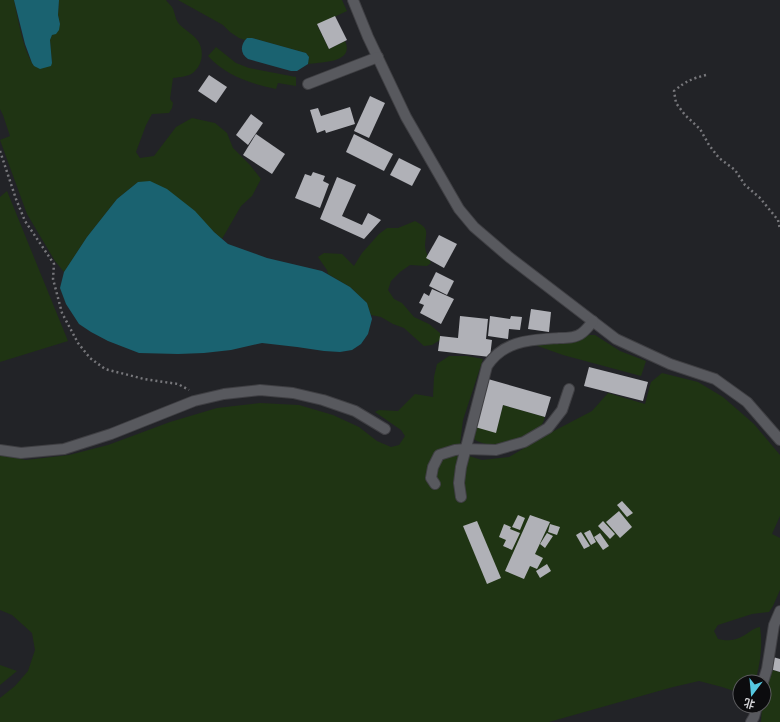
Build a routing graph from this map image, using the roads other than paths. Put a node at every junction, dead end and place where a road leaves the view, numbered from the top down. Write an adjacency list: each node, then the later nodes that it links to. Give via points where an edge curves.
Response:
1 (353, 0): 2 (street)
2 (378, 57): 3 (street); 4 (street, via 406,117 459,209 474,227 509,257)
3 (308, 84)
4 (593, 321): 7 (street, via 616,339 670,364 715,379 747,402); 8 (street, via 582,333 572,338 522,341 493,357 487,366)
5 (570, 389): 8 (street, via 562,410 548,428 524,442 496,450)
6 (384, 429): 9 (street, via 355,411 323,400 293,393 260,390 194,401 64,450 21,453)
7 (780, 440)
8 (466, 449): 10 (street, via 439,455 432,467 431,478); 11 (street, via 460,467)
9 (0, 450)
10 (435, 484)
11 (461, 497)
12 (780, 612): 13 (street, via 774,625)
13 (765, 674)

